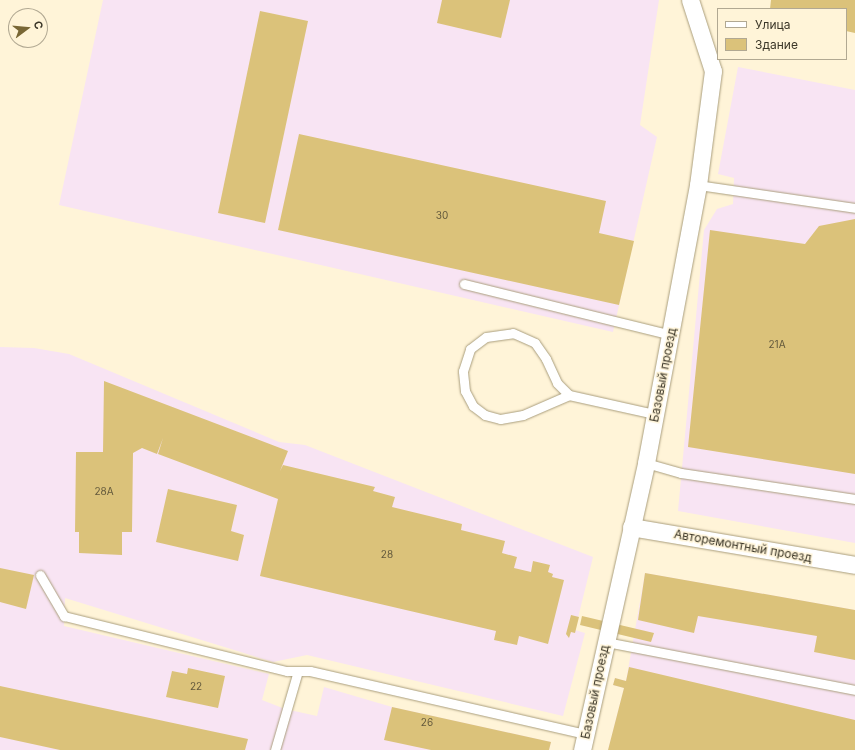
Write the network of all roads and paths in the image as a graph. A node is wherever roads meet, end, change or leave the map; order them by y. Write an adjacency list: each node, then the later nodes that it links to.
1 (690, 0): 2 (street, Базовый проезд)
2 (698, 185): 3 (lane); 5 (street, Базовый проезд)
3 (855, 208)
4 (464, 284): 5 (lane)
5 (671, 335): 7 (street, Базовый проезд)
6 (569, 395): 6 (lane); 7 (lane)
7 (655, 414): 8 (street, Базовый проезд)
8 (646, 463): 9 (lane); 10 (street, Базовый проезд)
9 (855, 499)
10 (632, 527): 11 (street, Авторемонтный проезд); 13 (street, Базовый проезд)
11 (855, 565)
12 (40, 575): 14 (lane)
13 (606, 642): 15 (lane); 16 (street, Базовый проезд)
14 (298, 672): 16 (lane); 17 (lane)
15 (855, 690)
16 (584, 742)
17 (275, 750)

